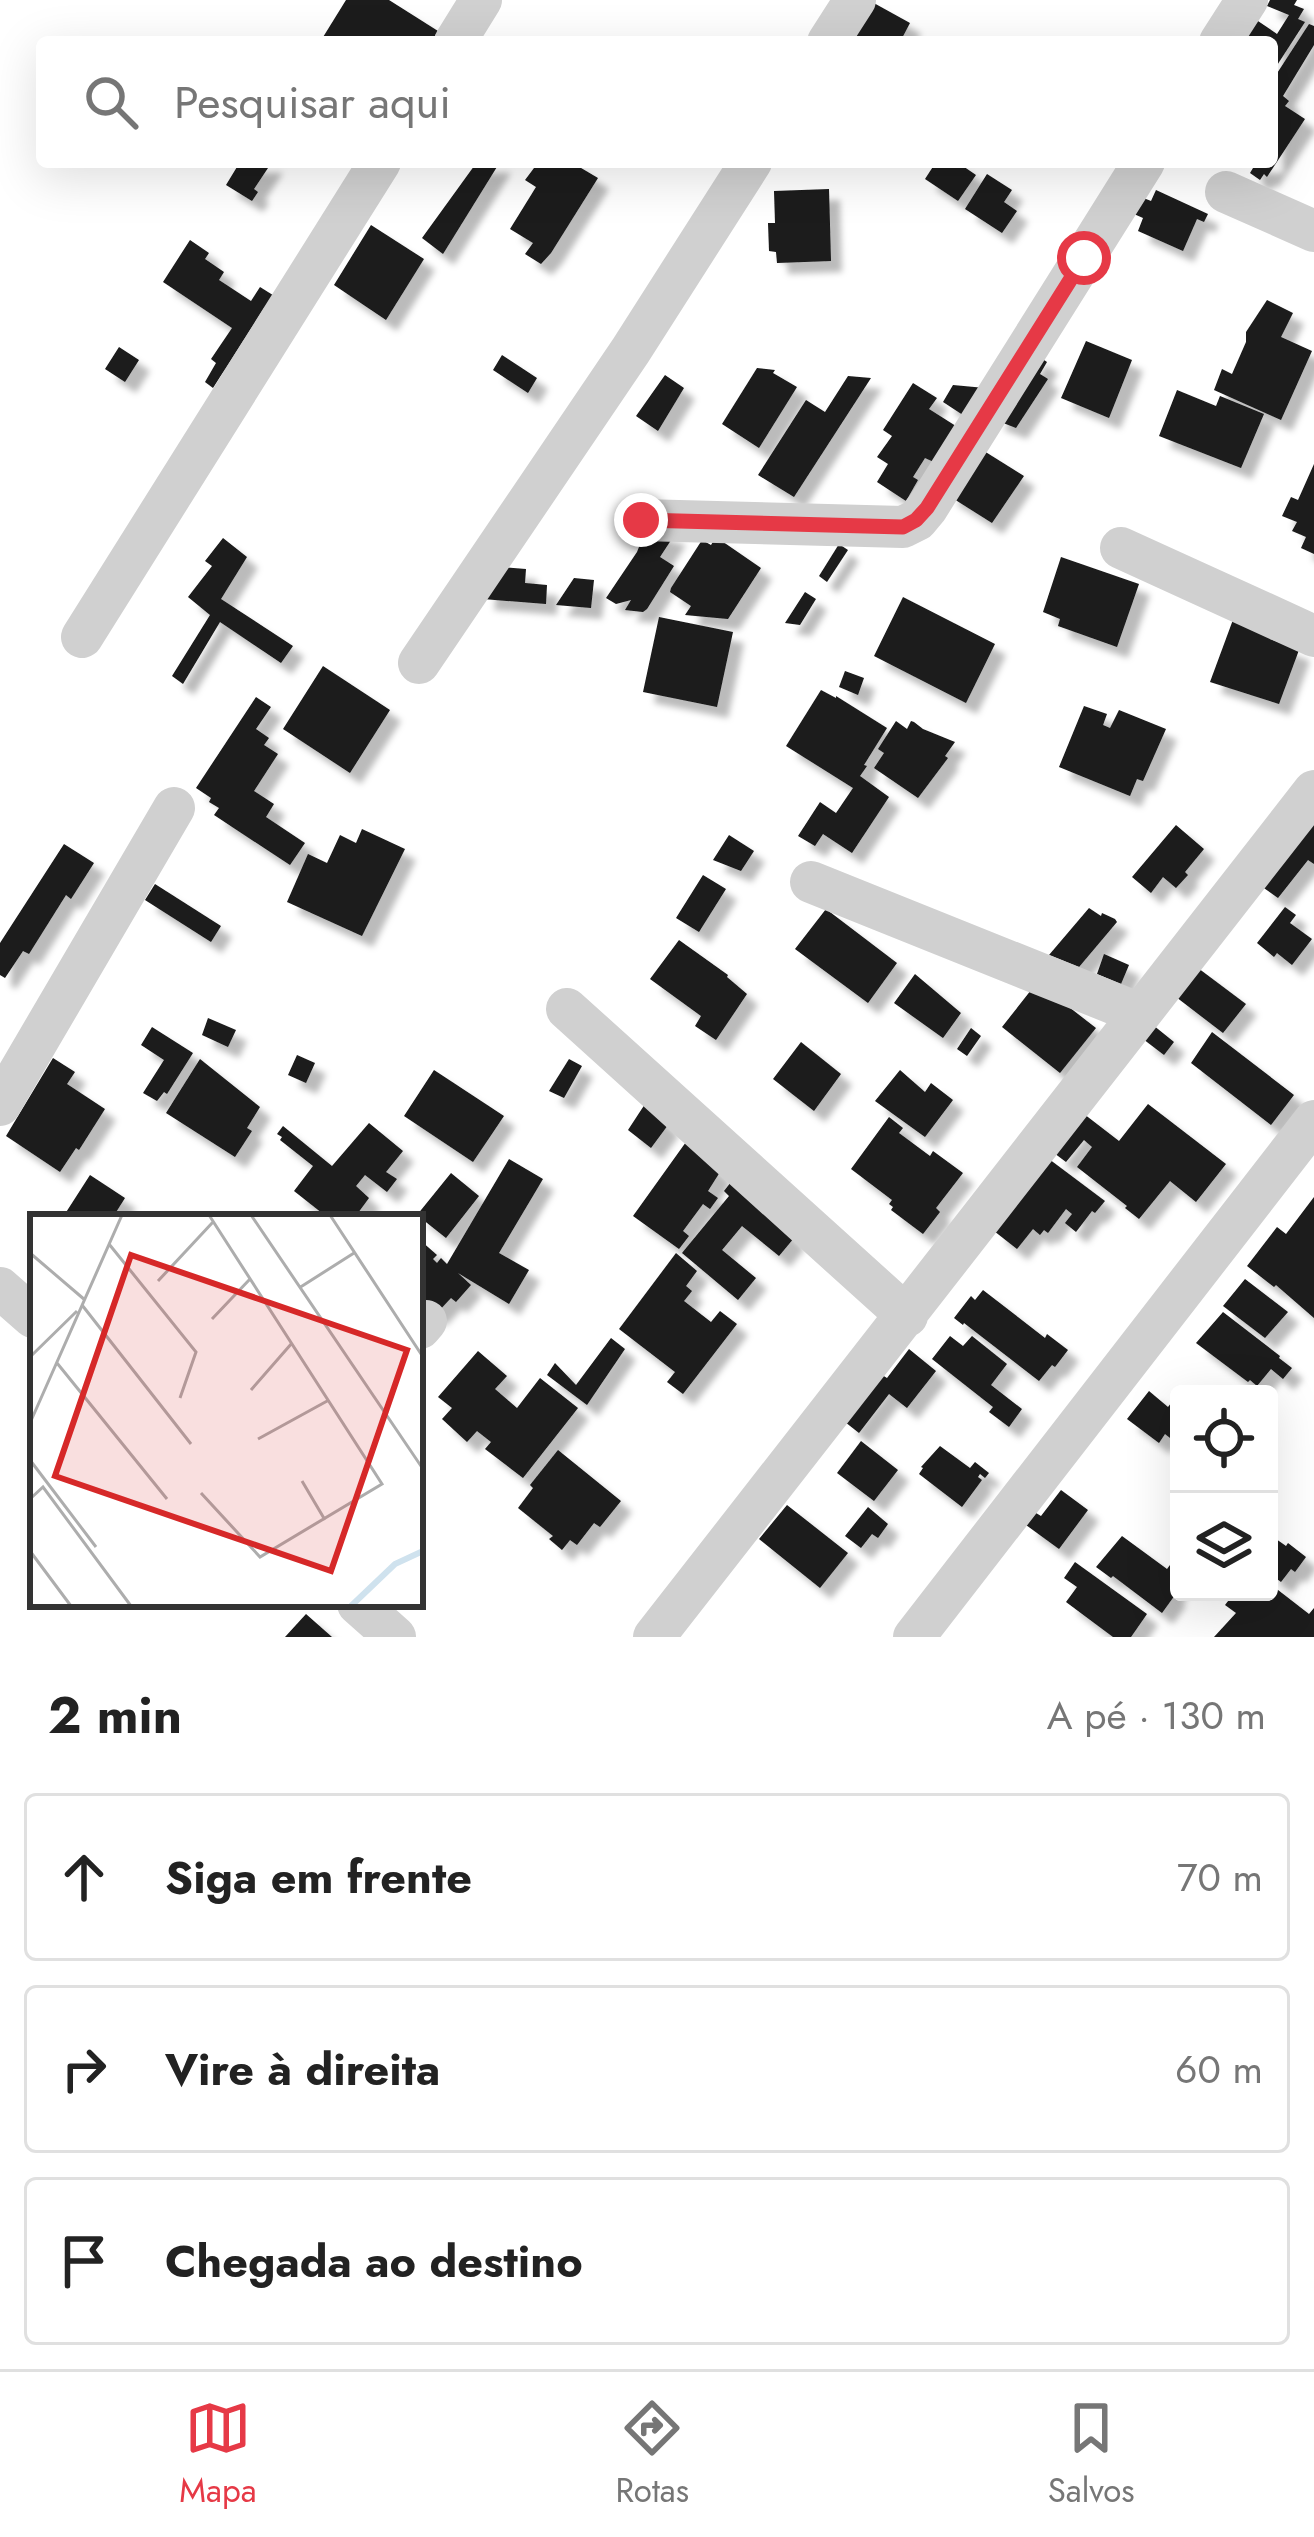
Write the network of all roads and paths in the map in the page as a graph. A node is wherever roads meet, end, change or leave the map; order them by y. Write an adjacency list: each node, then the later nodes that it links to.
1 (481, 0): 4 (street)
2 (855, 0): 5 (street)
3 (1247, 0): 6 (street)
4 (459, 36)
5 (832, 36)
6 (1224, 36)
7 (376, 168): 15 (street)
8 (747, 168): 16 (street)
9 (1140, 168): 12 (street)
10 (1226, 192): 11 (street)
11 (1314, 231)
12 (641, 520)
13 (1121, 548): 14 (street)
14 (1314, 636)
15 (82, 637)
16 (419, 663)
17 (1314, 791): 21 (street)
18 (174, 808): 22 (street)
19 (812, 882): 21 (street)
20 (567, 1009): 26 (street)
21 (1140, 1014): 26 (street)
22 (0, 1105)
23 (1314, 1121): 30 (street)
24 (0, 1288): 25 (street)
25 (30, 1314)
26 (907, 1316): 29 (street)
27 (361, 1607): 28 (street)
28 (395, 1637)
29 (654, 1637)
30 (914, 1637)

